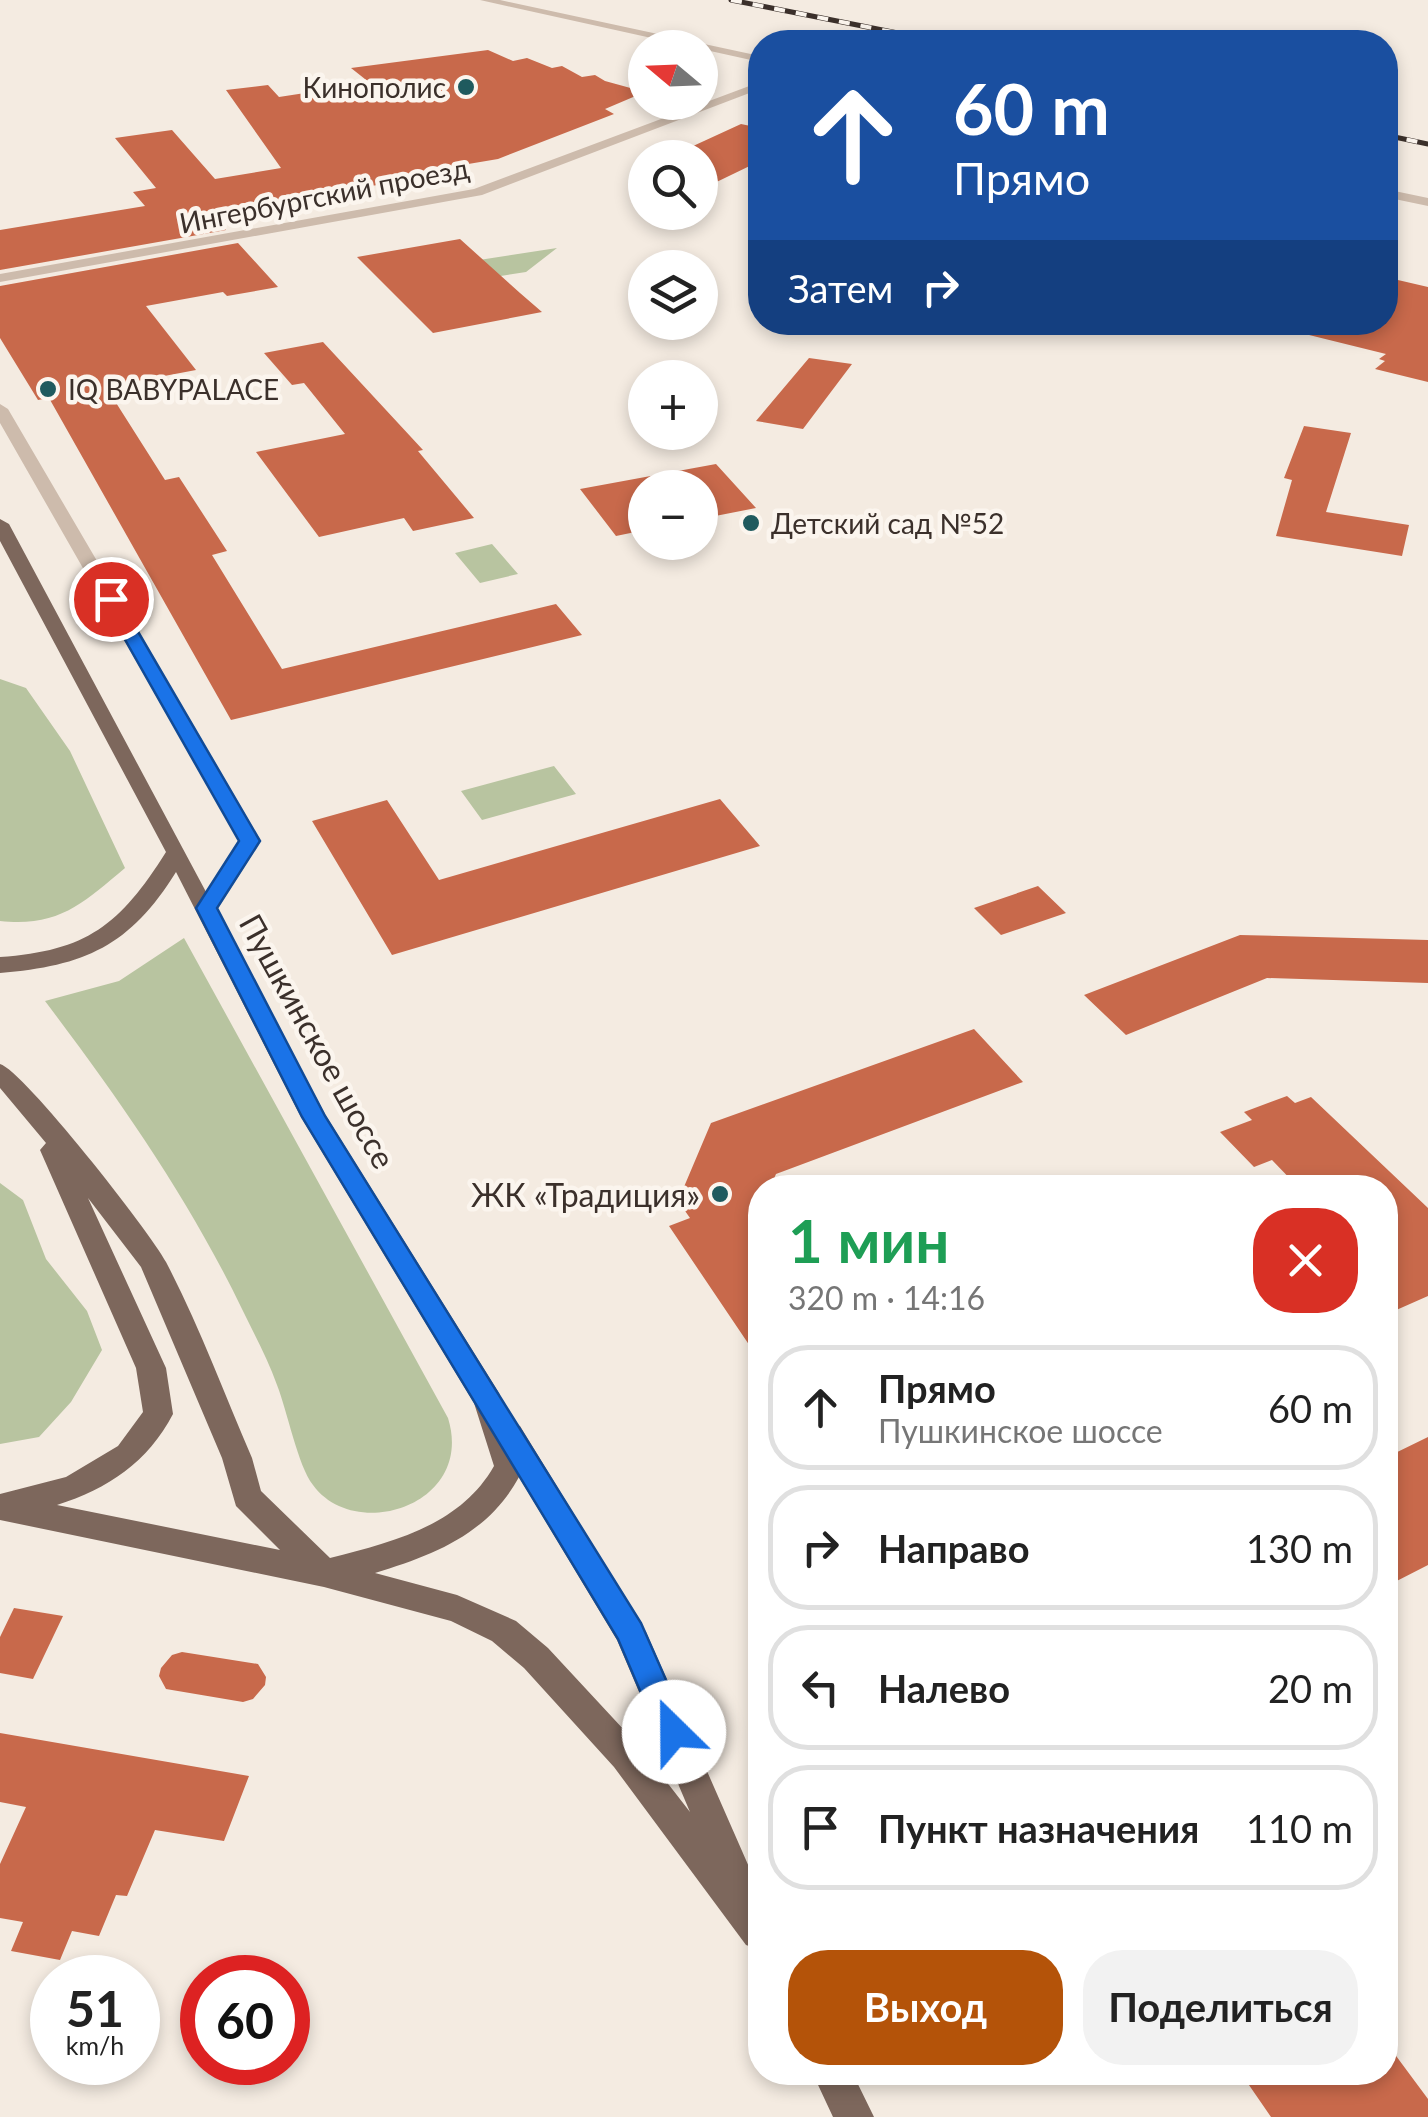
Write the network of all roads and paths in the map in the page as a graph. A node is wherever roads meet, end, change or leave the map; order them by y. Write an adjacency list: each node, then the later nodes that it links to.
1 (485, 0): 2 (street)
2 (748, 56)
3 (748, 90): 6 (street, Ингербургский проезд)
4 (1398, 196): 5 (street)
5 (1428, 202)
6 (0, 278)
7 (0, 410): 10 (street)
8 (0, 524): 9 (main road, Пушкинское шоссе)
9 (177, 852): 10 (main road, Пушкинское шоссе); 11 (main road)
10 (206, 908): 14 (main road, Пушкинское шоссе)
11 (0, 965)
12 (0, 1072): 13 (main road)
13 (34, 1109): 15 (main road); 16 (main road)
14 (480, 1387): 16 (main road); 17 (main road)
15 (3, 1507): 16 (main road)
16 (324, 1573): 18 (main road)
17 (748, 1904)
18 (748, 1916)
19 (838, 2085): 20 (main road)
20 (854, 2117)

